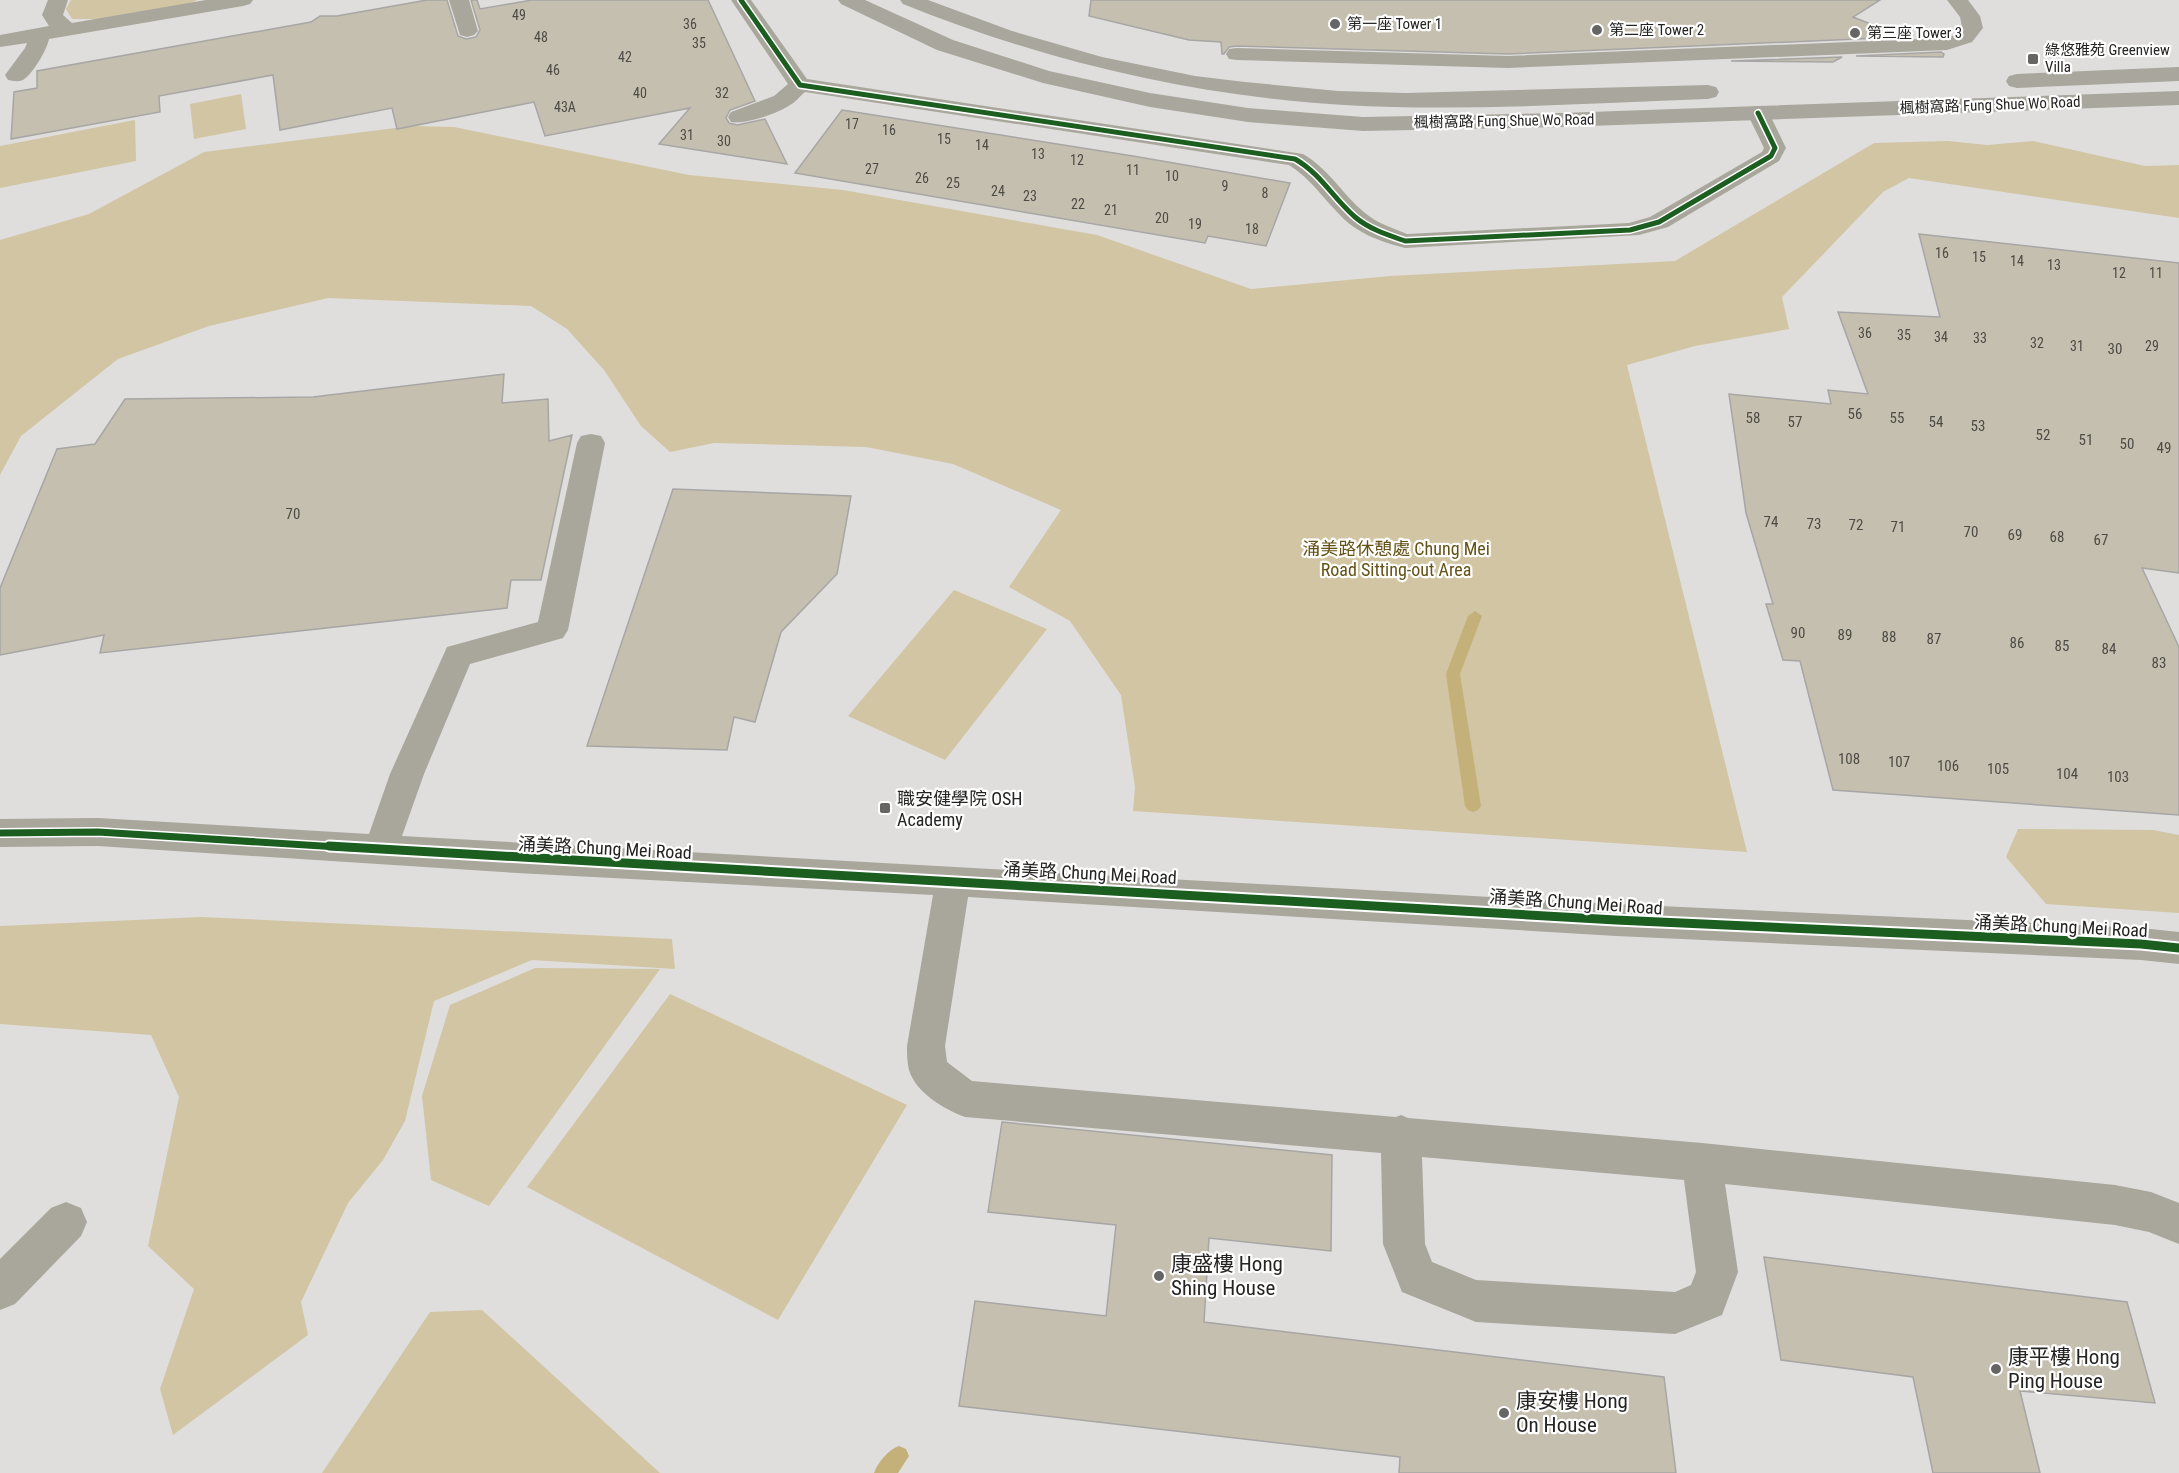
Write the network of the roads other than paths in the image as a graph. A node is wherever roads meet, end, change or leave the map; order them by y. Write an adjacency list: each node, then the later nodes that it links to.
1 (58, 0): 8 (street)
2 (243, 0): 8 (street)
3 (459, 0): 9 (street)
4 (741, 0): 16 (street)
5 (848, 0): 19 (main road, 楓樹窩路 Fung Shue Wo Road)
6 (910, 0): 17 (main road, 楓樹窩路 Fung Shue Wo Road)
7 (1957, 0): 12 (street)
8 (71, 29): 10 (street)
9 (467, 31)
10 (39, 34): 11 (street); 14 (street)
11 (0, 41)
12 (1237, 54)
13 (2179, 74): 15 (main road, 楓樹窩路 Fung Shue Wo Road)
14 (16, 75)
15 (1998, 82)
16 (800, 85): 19 (street); 20 (street)
17 (1725, 91)
18 (2179, 98): 19 (main road, 楓樹窩路 Fung Shue Wo Road)
19 (1758, 113)
20 (740, 117)
21 (591, 443): 23 (street)
22 (0, 833): 23 (street, 涌美路 Chung Mei Road)
23 (381, 848): 24 (street, 涌美路 Chung Mei Road)
24 (953, 882): 25 (street, 涌美路 Chung Mei Road); 26 (street)
25 (2179, 948)
26 (1401, 1134): 27 (street); 27 (street)
27 (1702, 1162): 29 (street)
28 (66, 1222): 30 (street)
29 (2179, 1224)
30 (0, 1289)

